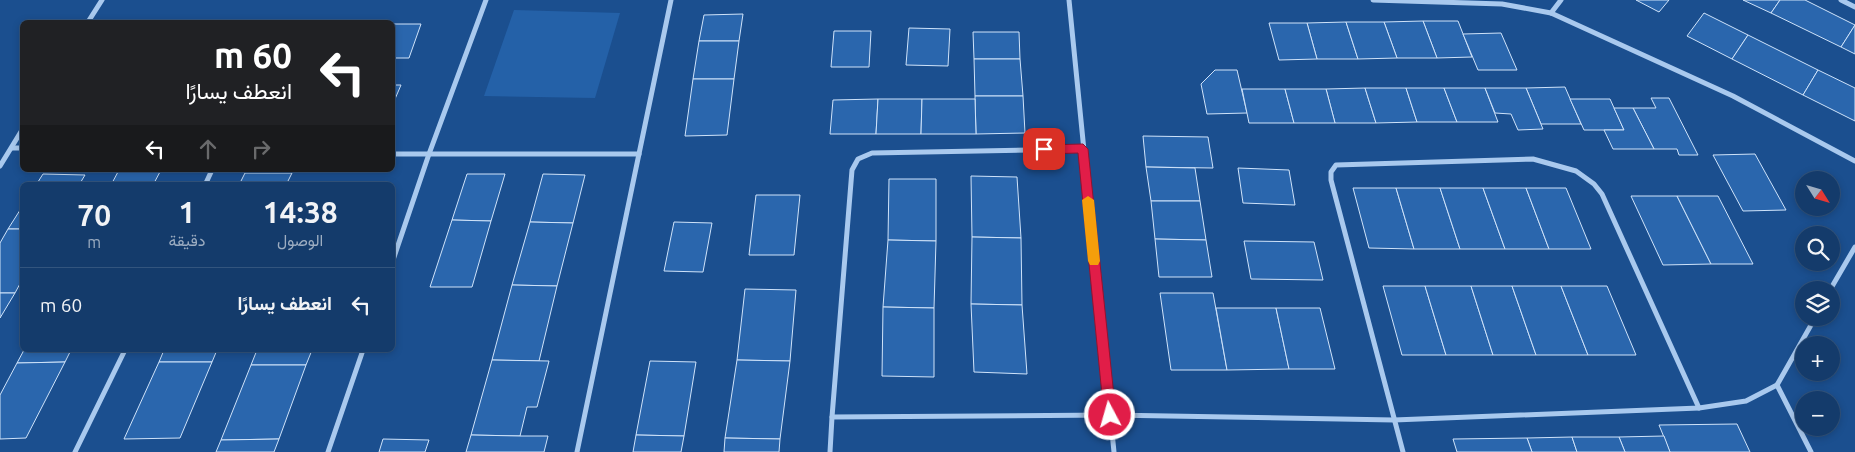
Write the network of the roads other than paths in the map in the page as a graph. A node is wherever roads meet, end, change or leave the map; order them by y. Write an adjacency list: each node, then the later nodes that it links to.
1 (102, 0): 10 (street)
2 (486, 0): 16 (street)
3 (671, 0): 17 (street)
4 (1069, 0): 14 (street)
5 (1373, 0): 9 (street)
6 (1562, 0): 9 (street)
7 (1841, 0): 8 (street)
8 (1855, 7)
9 (1551, 13): 18 (street)
10 (89, 20)
11 (20, 134): 12 (street)
12 (12, 148): 13 (street); 19 (street)
13 (20, 148)
14 (1083, 149): 28 (street); 29 (street)
15 (395, 154): 16 (street)
16 (429, 154): 17 (street); 21 (street)
17 (639, 154): 33 (street)
18 (1855, 161)
19 (0, 166)
20 (1855, 247): 22 (street)
21 (395, 253)
22 (1835, 281)
23 (1810, 326): 26 (street)
24 (124, 352): 31 (street)
25 (362, 352): 32 (street)
26 (1776, 384): 27 (street); 37 (street)
27 (1699, 408): 30 (street); 30 (street)
28 (1110, 415): 29 (street); 30 (street); 35 (street)
29 (832, 417): 34 (street)
30 (1394, 420): 36 (street)
31 (75, 452)
32 (328, 452)
33 (578, 452)
34 (830, 452)
35 (1114, 452)
36 (1403, 452)
37 (1811, 452)

